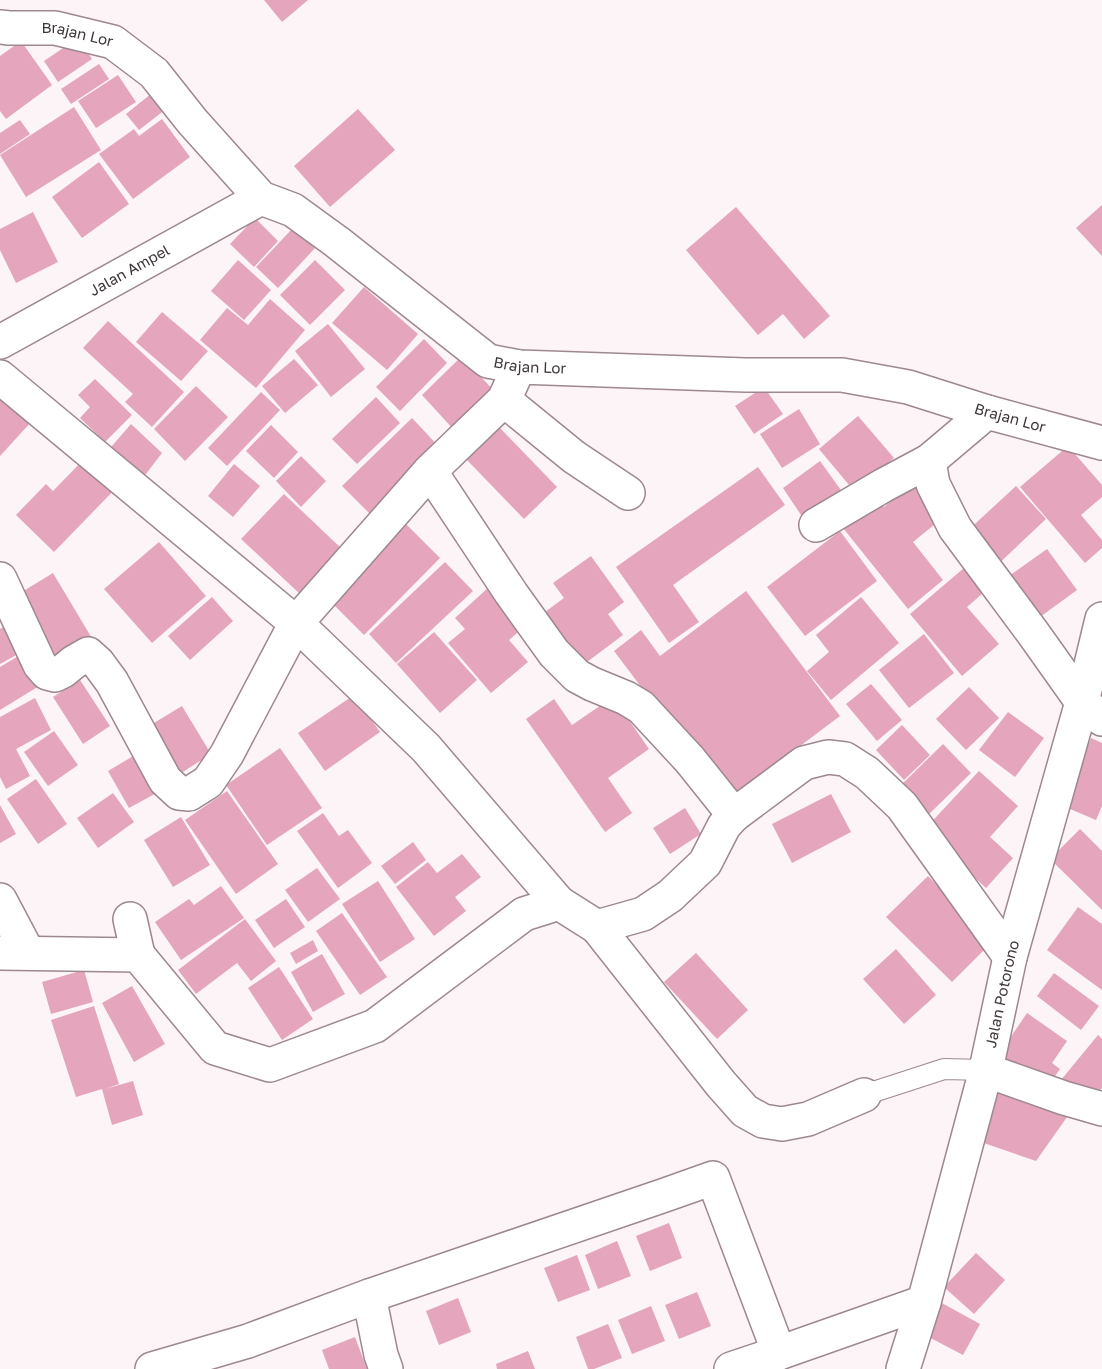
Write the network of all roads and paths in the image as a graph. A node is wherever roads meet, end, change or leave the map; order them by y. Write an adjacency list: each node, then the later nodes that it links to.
1 (0, 27): 2 (street, Brajan Lor)
2 (261, 198): 3 (street, Jalan Ampel); 4 (street, Brajan Lor)
3 (0, 342)
4 (519, 367): 6 (street); 7 (street, Brajan Lor)
5 (0, 377): 15 (street)
6 (504, 400): 10 (street); 11 (street)
7 (987, 412): 8 (street, Brajan Lor); 9 (street)
8 (1102, 443)
9 (929, 461): 12 (street); 16 (street)
10 (430, 471): 15 (street); 17 (street)
11 (628, 493)
12 (816, 525)
13 (0, 579): 15 (street)
14 (1102, 619): 16 (street, Jalan Potorono)
15 (296, 623): 19 (street)
16 (1092, 711): 24 (street, Jalan Potorono)
17 (734, 815): 21 (street); 24 (street)
18 (0, 900): 22 (street)
19 (559, 903): 21 (street); 23 (street)
20 (130, 919): 23 (street)
21 (597, 927): 26 (street)
22 (14, 953): 23 (street)
23 (138, 955)
24 (1010, 957): 25 (street, Jalan Potorono)
25 (985, 1070): 26 (lane); 27 (street); 29 (street, Jalan Potorono)
26 (864, 1095)
27 (1102, 1109)
28 (369, 1296): 30 (street); 31 (street); 32 (street)
29 (924, 1302): 30 (street); 34 (street, Jalan Potorono)
30 (779, 1353): 33 (street)
31 (152, 1369)
32 (386, 1369)
33 (731, 1369)
34 (903, 1369)

